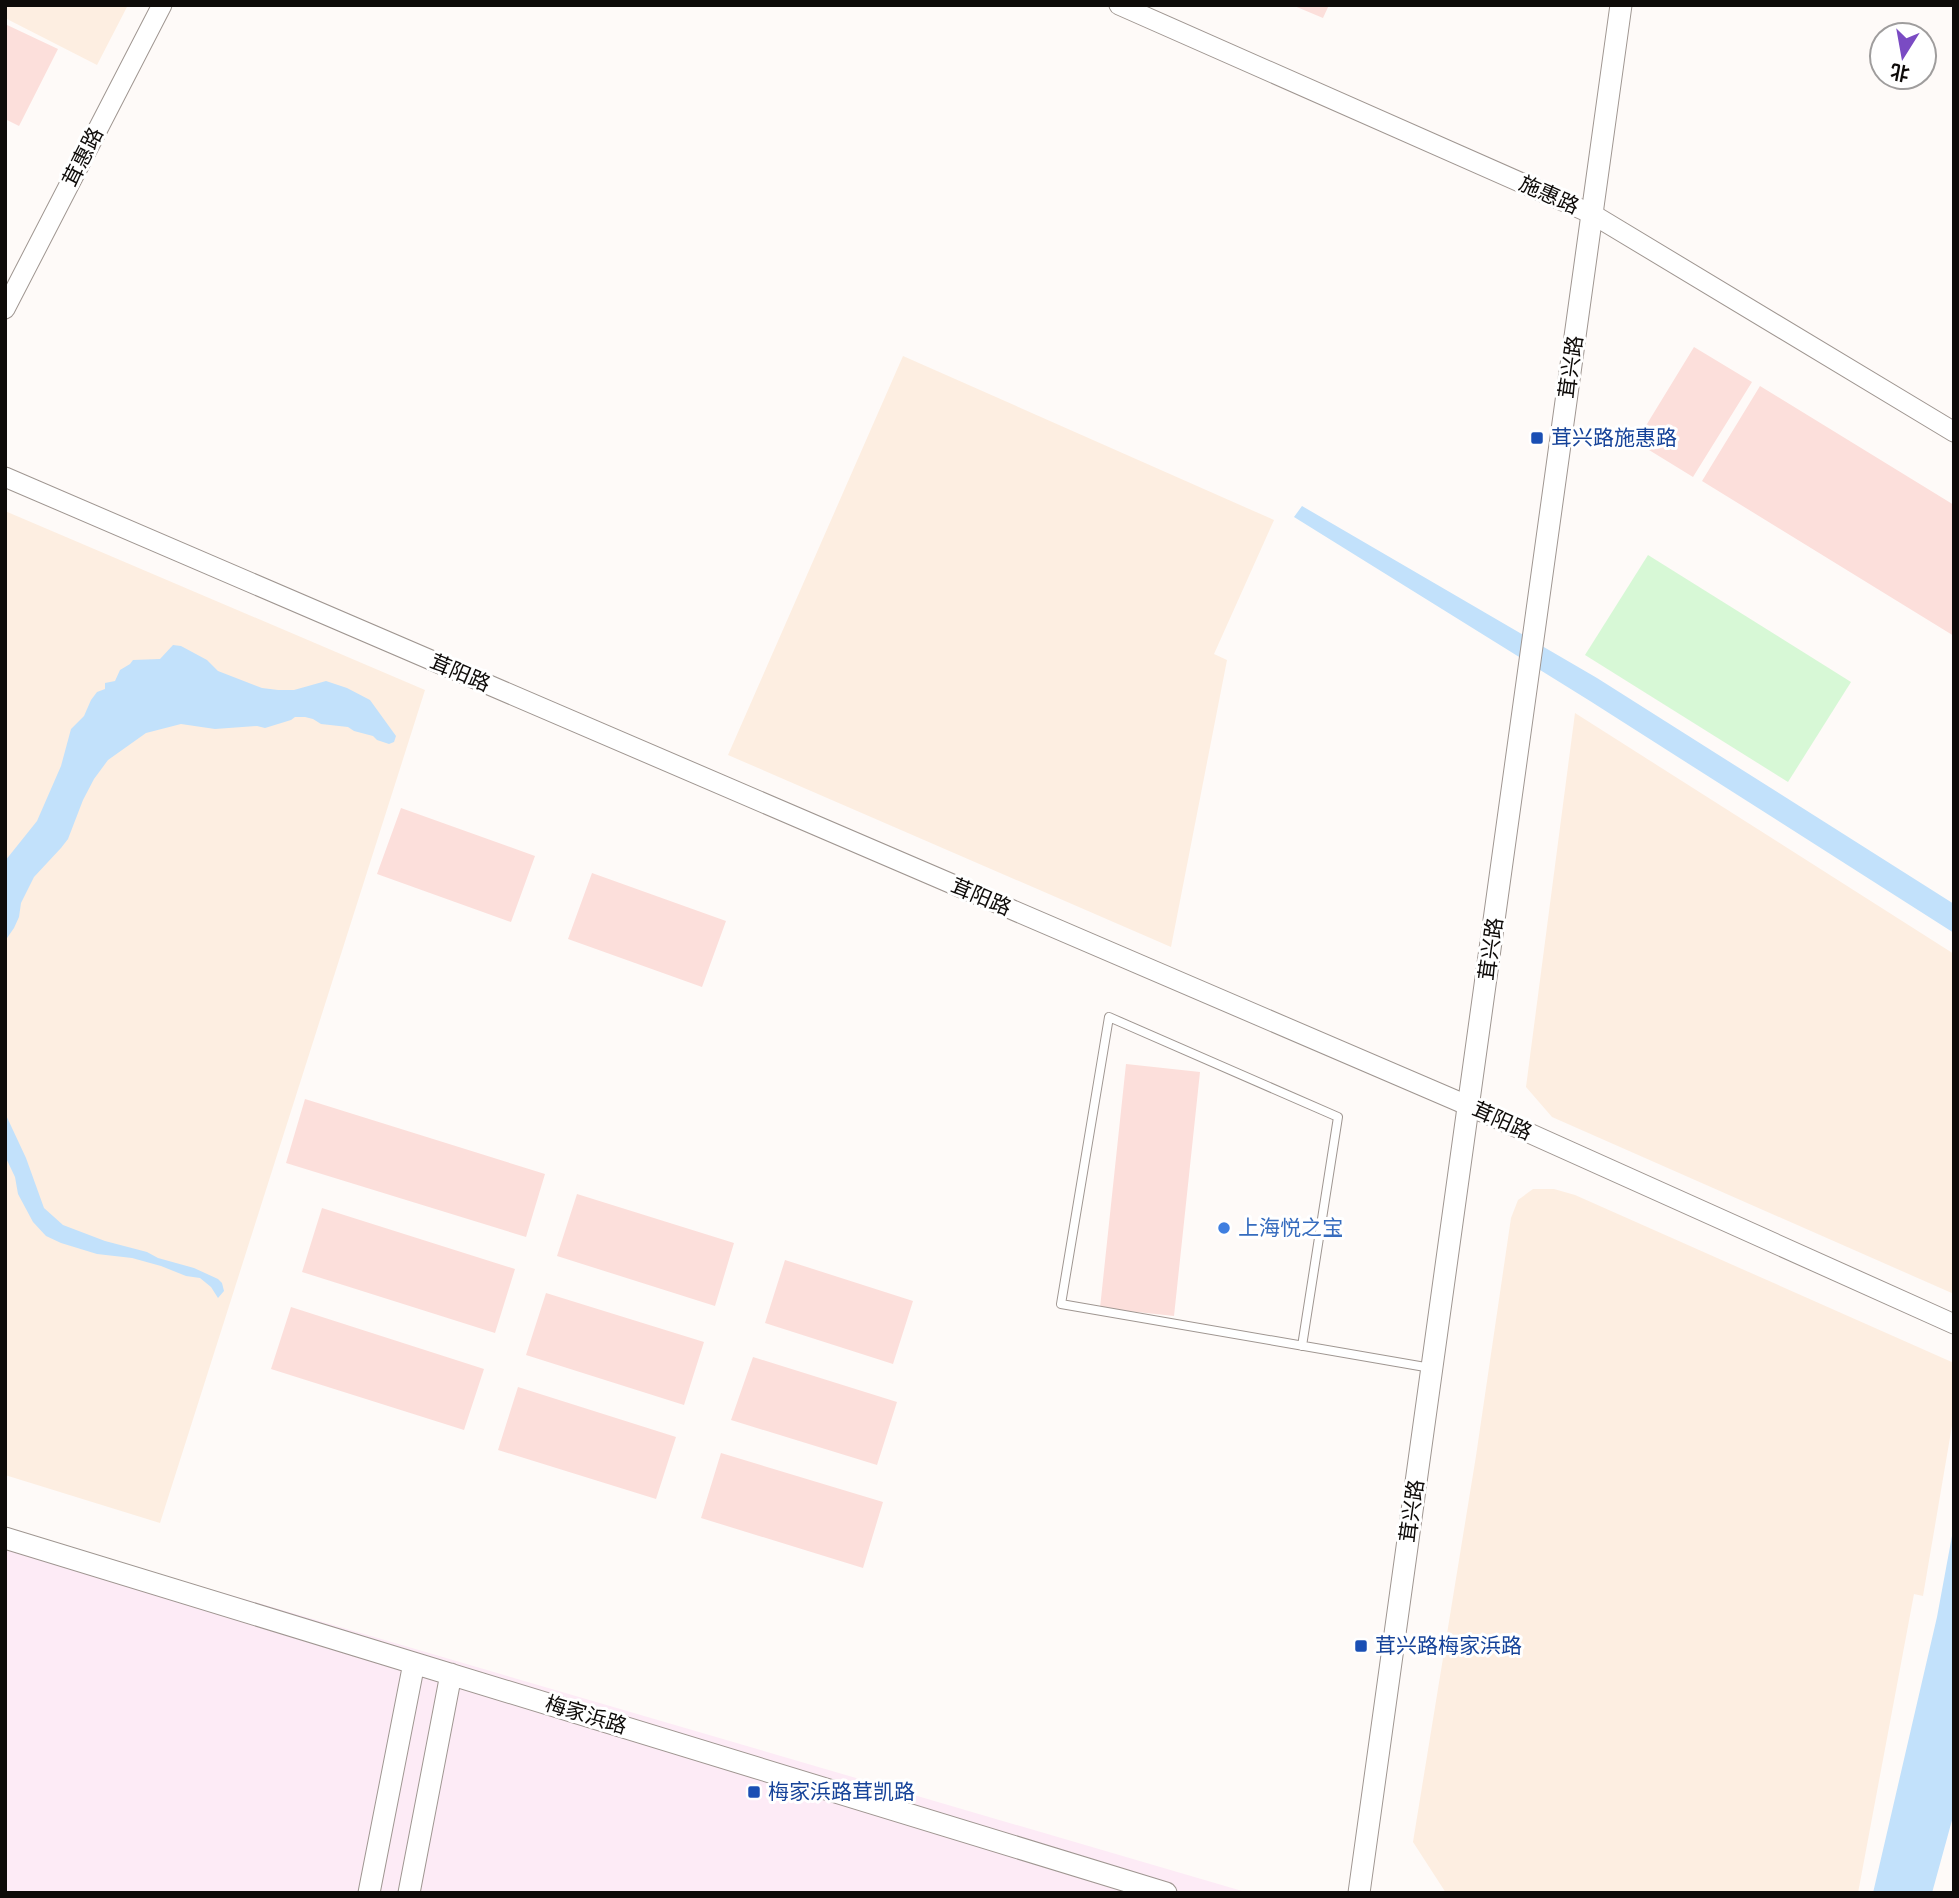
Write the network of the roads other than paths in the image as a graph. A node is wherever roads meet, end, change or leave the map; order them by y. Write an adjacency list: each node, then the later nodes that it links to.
1 (162, 5): 5 (street, 茸惠路)
2 (1119, 5): 4 (street, 施惠路)
3 (1622, 5): 4 (main road, 茸兴路)
4 (1592, 214): 6 (street, 施惠路); 8 (main road, 茸兴路)
5 (5, 309)
6 (1954, 432)
7 (5, 477): 8 (street, 茸阳路)
8 (1469, 1106): 9 (street, 茸阳路); 11 (main road, 茸兴路)
9 (1954, 1324)
10 (1302, 1346): 10 (lane); 11 (lane)
11 (1432, 1368): 18 (main road, 茸兴路)
12 (5, 1538): 13 (main road, 梅家浜路)
13 (414, 1663): 14 (main road, 梅家浜路); 15 (main road)
14 (451, 1674): 16 (main road); 17 (main road, 梅家浜路)
15 (369, 1893)
16 (409, 1893)
17 (1166, 1893)
18 (1359, 1893)

